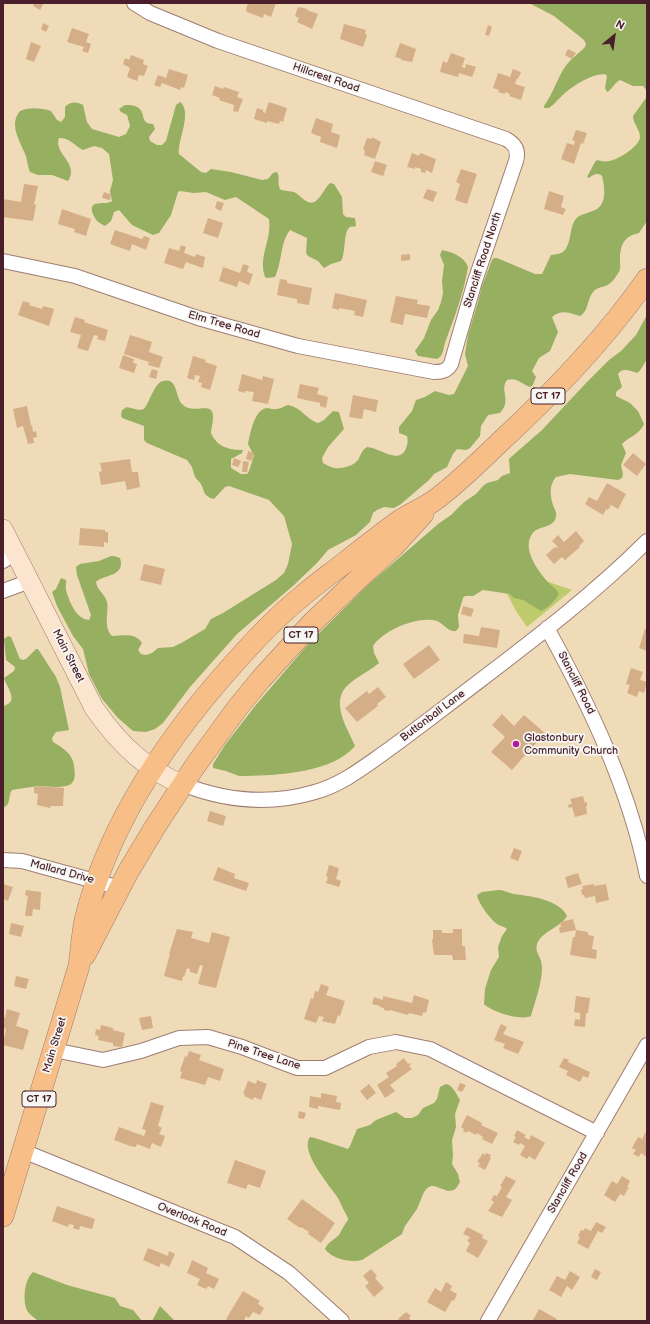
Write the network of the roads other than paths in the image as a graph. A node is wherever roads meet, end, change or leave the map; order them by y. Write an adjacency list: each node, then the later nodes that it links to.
1 (134, 3): 2 (street, Hillcrest Road)
2 (517, 150): 5 (street, Stancliff Road North)
3 (3, 261): 5 (street, Elm Tree Road)
4 (647, 278): 6 (main road, CT 17)
5 (448, 370)
6 (434, 500): 13 (main road, CT 17); 14 (main road, CT 17)
7 (3, 529): 9 (main road, Main Street)
8 (647, 541): 12 (street, Buttonball Lane)
9 (9, 557): 10 (main road, Main Street)
10 (30, 581): 11 (street); 13 (main road, Main Street)
11 (3, 591)
12 (547, 628): 14 (street, Buttonball Lane); 16 (street, Stancliff Road)
13 (154, 768): 14 (main road, Main Street); 17 (main road, Main Street / CT 17)
14 (182, 784): 18 (main road, Main Street / CT 17)
15 (3, 860): 17 (street, Mallard Drive)
16 (647, 876)
17 (98, 881): 18 (street, Mallard Drive); 19 (main road, Main Street / CT 17)
18 (120, 888): 19 (main road, Main Street / CT 17)
19 (79, 966): 21 (main road, Main Street / CT 17)
20 (647, 1045): 22 (street, Stancliff Road)
21 (54, 1050): 22 (street, Pine Tree Lane); 23 (main road, Main Street / CT 17)
22 (597, 1133): 26 (street, Stancliff Road)
23 (23, 1151): 24 (main road, Main Street / CT 17); 25 (street, Overlook Road)
24 (3, 1216)
25 (342, 1321)
26 (488, 1321)

